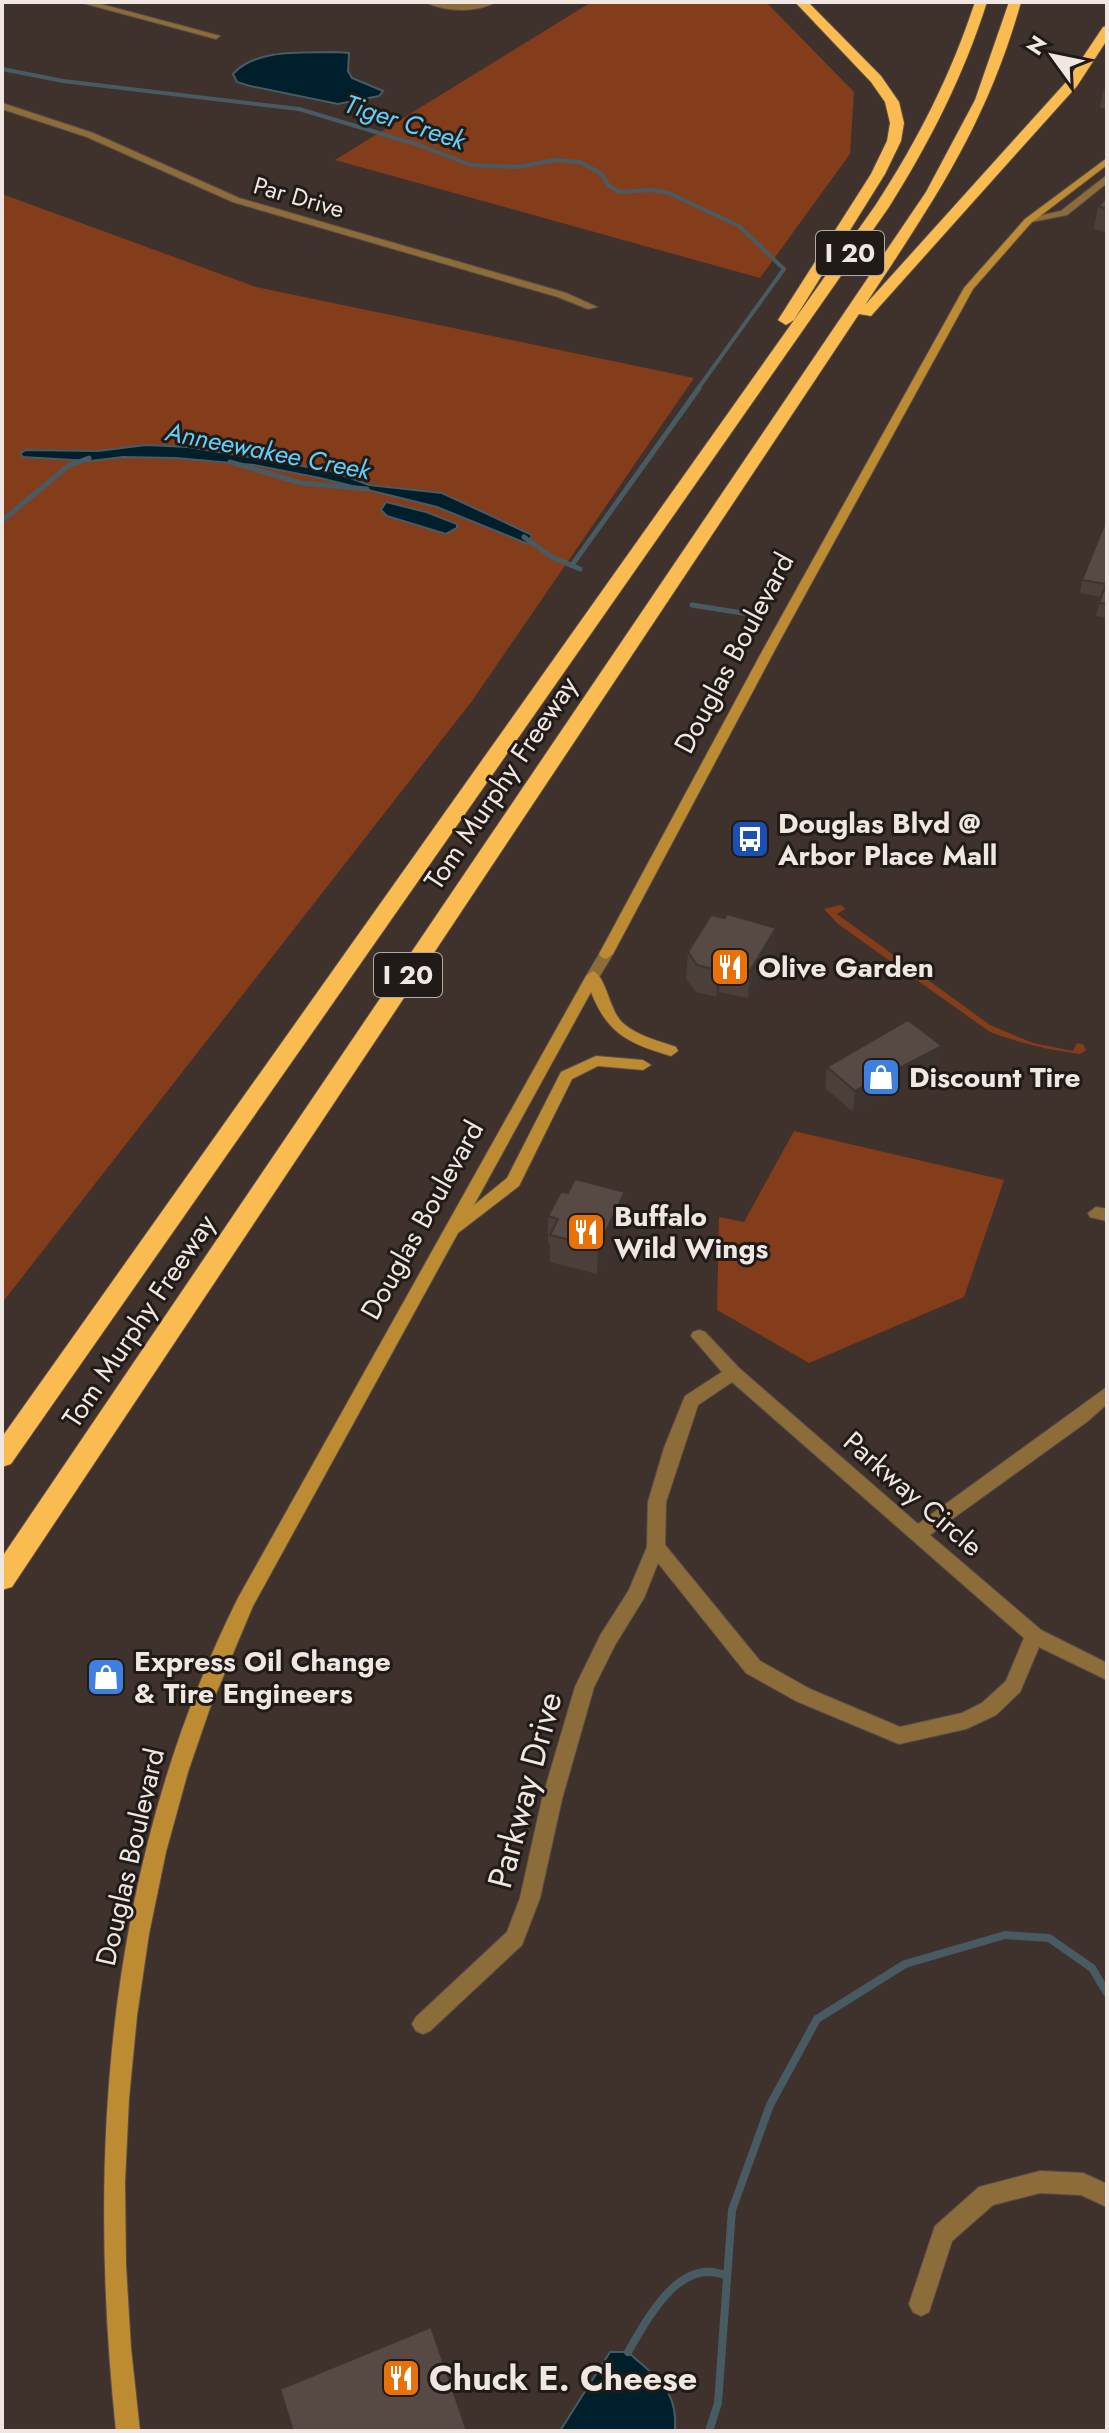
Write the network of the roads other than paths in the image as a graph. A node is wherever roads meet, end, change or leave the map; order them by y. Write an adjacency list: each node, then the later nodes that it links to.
1 (83, 2): 8 (street)
2 (429, 2): 3 (street)
3 (492, 2)
4 (801, 2): 15 (highway)
5 (981, 2): 15 (highway, Tom Murphy Freeway / I 20)
6 (1015, 2): 14 (highway, Tom Murphy Freeway / I 20)
7 (1107, 30): 14 (highway)
8 (216, 36)
9 (2, 106): 13 (street, Par Drive)
10 (1107, 160): 12 (main road, Douglas Boulevard)
11 (1107, 178): 12 (street)
12 (1031, 219): 16 (main road, Douglas Boulevard)
13 (592, 307)
14 (813, 371): 27 (highway, Tom Murphy Freeway / I 20)
15 (687, 488): 24 (highway, Tom Murphy Freeway / I 20)
16 (606, 954): 17 (street, Douglas Boulevard)
17 (593, 976): 18 (main road); 20 (main road, Douglas Boulevard)
18 (671, 1051)
19 (643, 1065): 20 (main road)
20 (449, 1234): 33 (main road, Douglas Boulevard)
21 (699, 1336): 22 (street, Parkway Circle)
22 (733, 1373): 25 (street, Parkway Circle); 26 (street, Parkway Drive)
23 (1107, 1394): 25 (street)
24 (2, 1457)
25 (917, 1534): 28 (street, Parkway Circle)
26 (656, 1547): 28 (street); 30 (street, Parkway Drive)
27 (2, 1579)
28 (1034, 1636): 29 (street, Parkway Circle)
29 (1107, 1672)
30 (423, 2024)
31 (1107, 2196): 32 (street)
32 (921, 2304)
33 (128, 2431)

